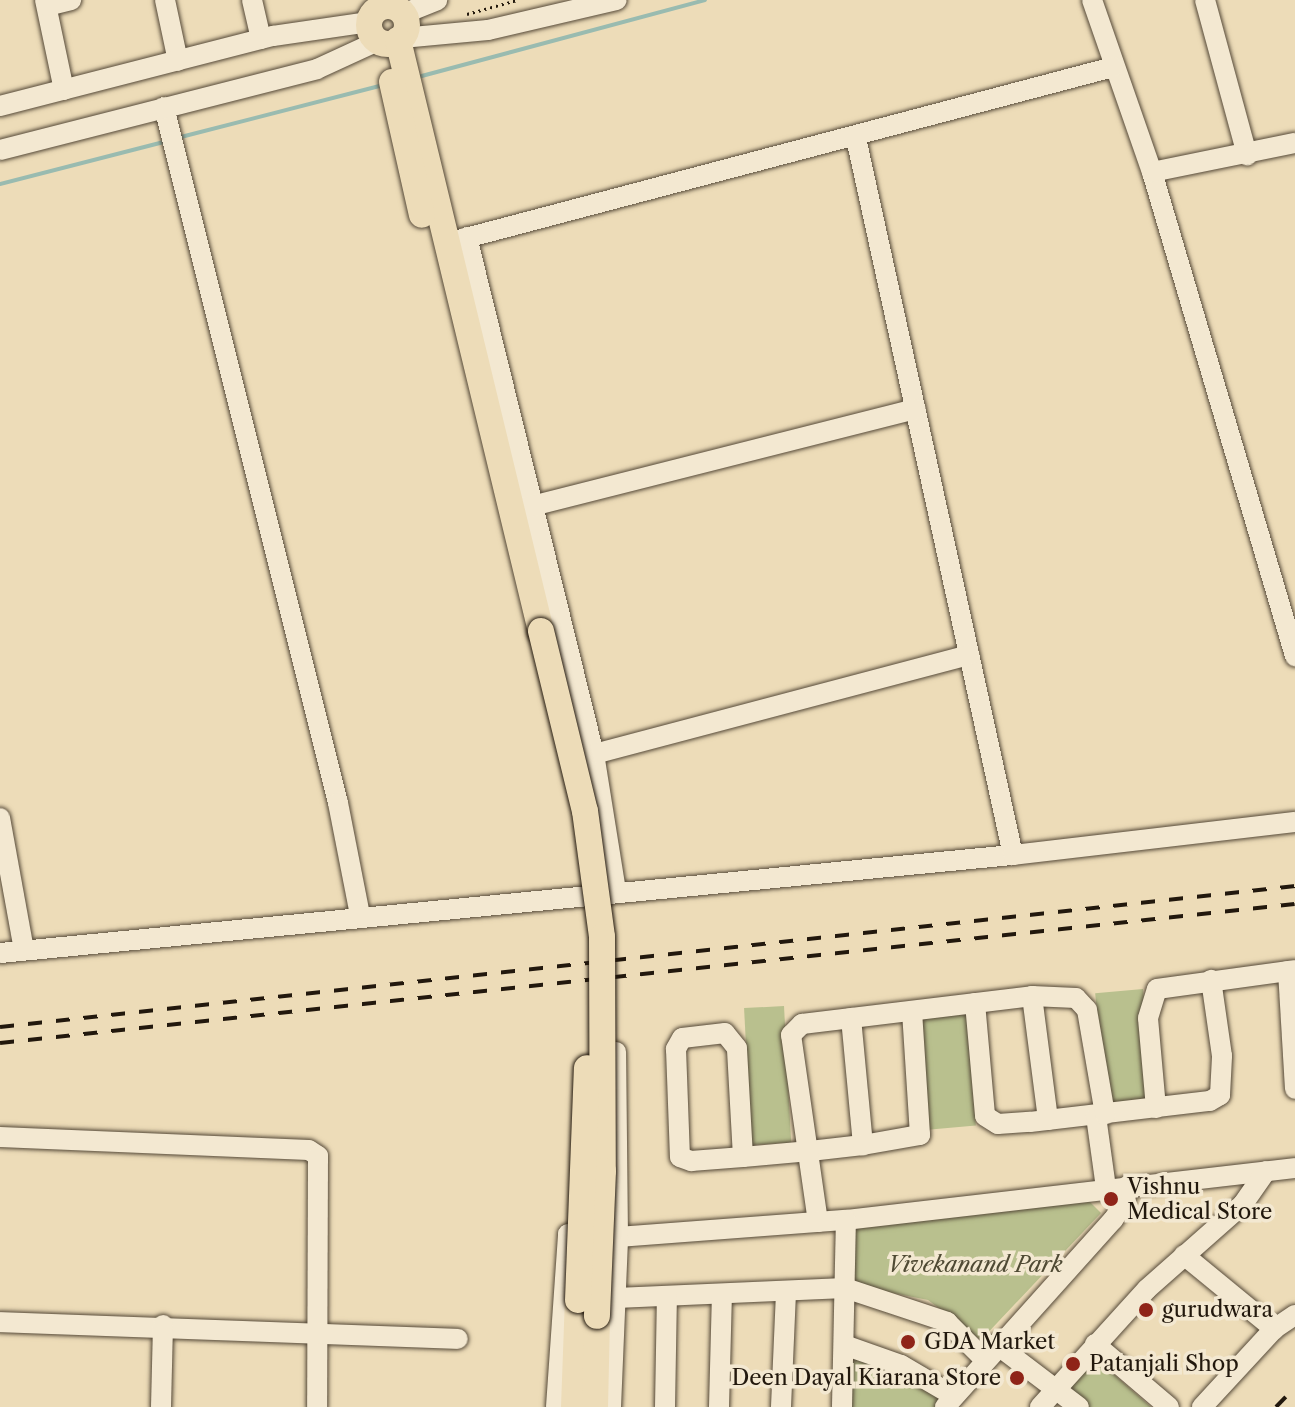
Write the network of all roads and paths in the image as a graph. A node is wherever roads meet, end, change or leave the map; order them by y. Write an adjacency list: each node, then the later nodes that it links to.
1 (71, 0): 8 (street)
2 (165, 0): 11 (street)
3 (252, 0): 10 (street)
4 (437, 0): 9 (street)
5 (617, 0): 9 (street)
6 (1092, 0): 12 (street)
7 (1205, 0): 19 (street)
8 (46, 3): 13 (street)
9 (387, 22): 10 (street); 15 (street); 21 (main road); 25 (main road)
10 (261, 39): 11 (street)
11 (178, 61): 13 (street)
12 (1113, 67): 16 (street); 20 (street)
13 (64, 90): 14 (street)
14 (0, 106)
15 (164, 107): 18 (street); 33 (street)
16 (856, 138): 21 (street); 22 (street)
17 (1295, 143): 19 (street)
18 (0, 150)
19 (1247, 155): 20 (street)
20 (1152, 172): 24 (street)
21 (457, 240): 23 (main road)
22 (916, 409): 23 (street); 26 (street)
23 (522, 508): 25 (main road); 28 (street)
24 (1288, 599): 27 (street)
25 (533, 630): 63 (main road, bridge)
26 (969, 655): 28 (street); 31 (street)
27 (1295, 656)
28 (594, 754): 32 (street)
29 (0, 818): 34 (street)
30 (1295, 822): 31 (street)
31 (1013, 855): 32 (street)
32 (616, 891): 33 (street)
33 (360, 915): 34 (street)
34 (24, 950): 35 (street)
35 (0, 953)
36 (1292, 970): 37 (street); 43 (street)
37 (1211, 980): 44 (street); 44 (street)
38 (1032, 996): 39 (street); 45 (street); 46 (street)
39 (975, 1003): 40 (street); 46 (street)
40 (912, 1011): 41 (street); 48 (street)
41 (851, 1018): 48 (street); 49 (street)
42 (616, 1052): 56 (street)
43 (1295, 1089)
44 (1156, 1108): 45 (street)
45 (1100, 1115): 46 (street); 53 (street)
46 (1048, 1120)
47 (0, 1137): 68 (street)
48 (863, 1145): 49 (street)
49 (810, 1151): 50 (street); 55 (street)
50 (743, 1157): 50 (street)
51 (1295, 1168): 52 (street)
52 (1266, 1171): 53 (street); 57 (street)
53 (1117, 1187): 54 (street); 72 (street)
54 (846, 1220): 55 (street); 58 (street)
55 (818, 1222): 56 (street)
56 (618, 1237): 62 (street); 77 (street)
57 (1184, 1255): 67 (street); 70 (street)
58 (845, 1288): 59 (street); 71 (street); 72 (street)
59 (786, 1293): 60 (street); 83 (street)
60 (722, 1295): 61 (street); 82 (street)
61 (667, 1296): 62 (street); 81 (street)
62 (616, 1298): 80 (street)
63 (588, 1308): 78 (main road); 79 (main road)
64 (1295, 1315): 67 (street)
65 (0, 1322): 66 (street)
66 (163, 1325): 68 (street); 75 (street)
67 (1274, 1329): 88 (street)
68 (319, 1332): 69 (street); 76 (street)
69 (458, 1339)
70 (1095, 1344): 73 (street); 87 (street)
71 (847, 1346): 74 (street); 84 (street)
72 (990, 1352): 73 (street); 74 (street)
73 (1056, 1388): 85 (street); 86 (street)
74 (949, 1402)
75 (161, 1407)
76 (317, 1407)
77 (556, 1407)
78 (574, 1407)
79 (595, 1407)
80 (611, 1407)
81 (665, 1407)
82 (719, 1407)
83 (781, 1407)
84 (842, 1407)
85 (1040, 1407)
86 (1079, 1407)
87 (1169, 1407)
88 (1202, 1407)

